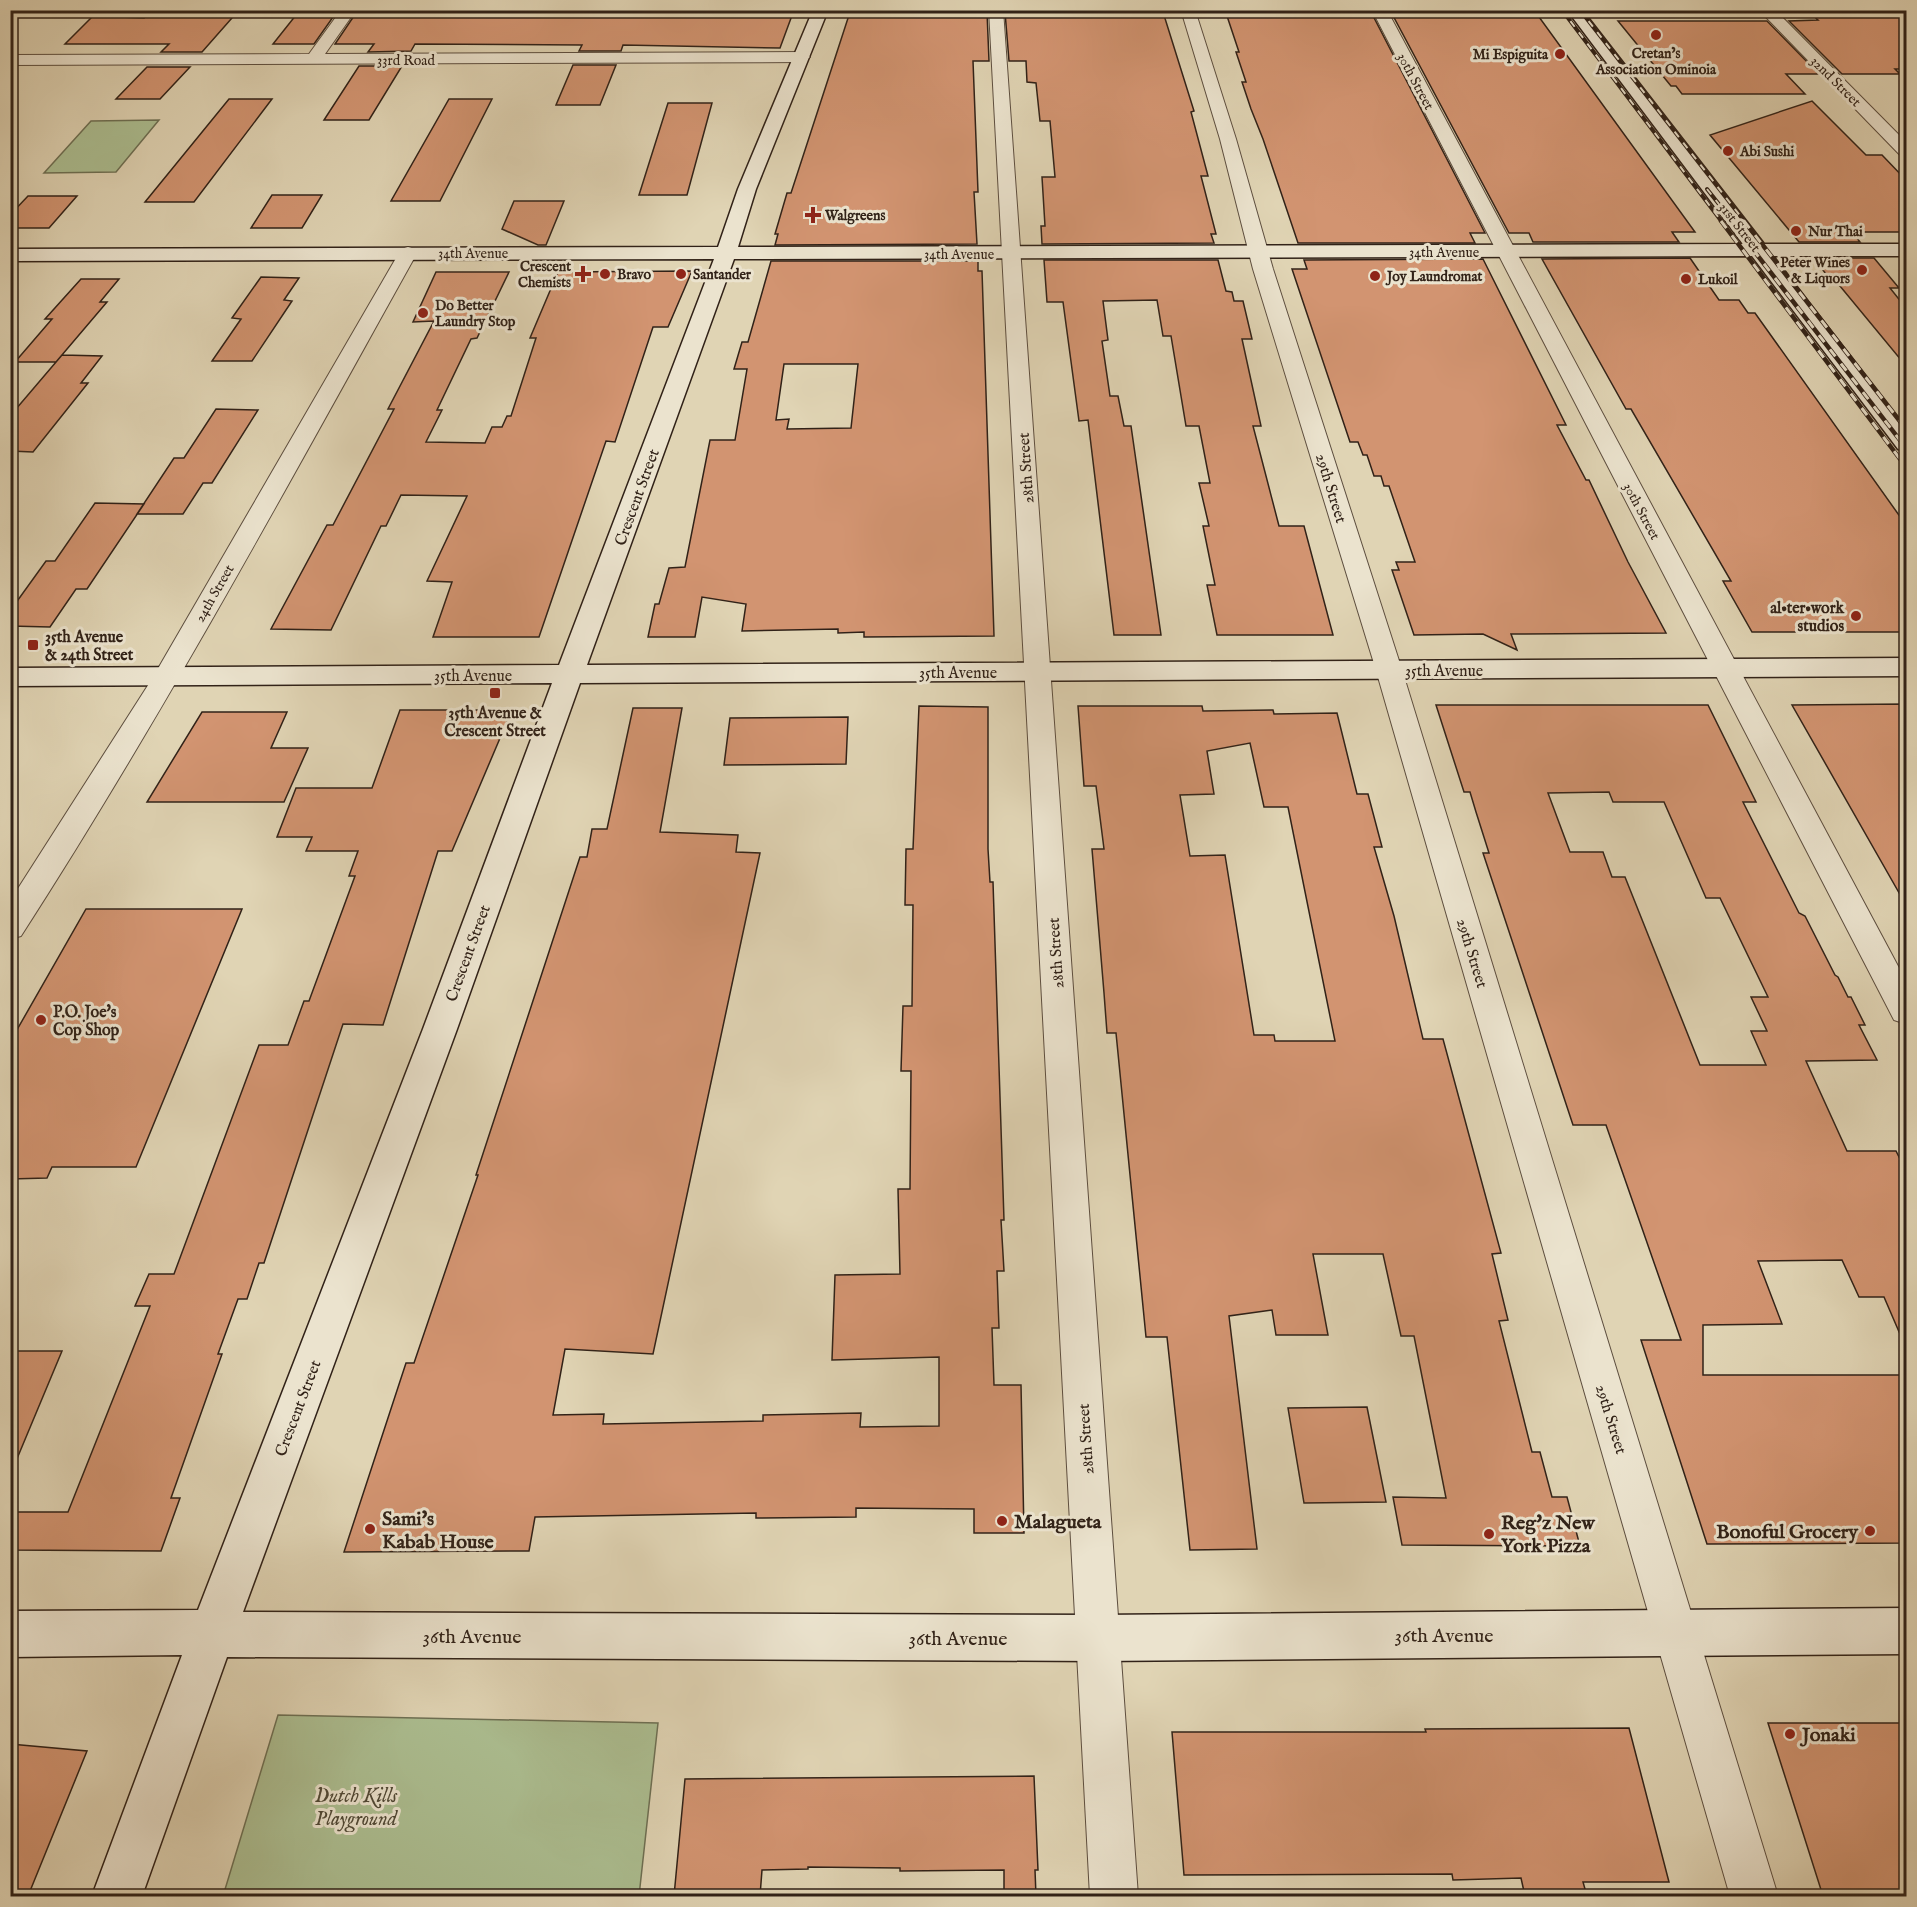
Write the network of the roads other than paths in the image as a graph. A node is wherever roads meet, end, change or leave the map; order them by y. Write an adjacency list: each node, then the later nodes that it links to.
1 (349, 10): 10 (street)
2 (821, 10): 8 (street, Crescent Street)
3 (996, 10): 18 (street, 28th Street)
4 (1188, 10): 13 (street, 29th Street)
5 (1378, 10): 15 (street, 30th Street)
6 (1574, 10): 14 (street, 31st Street)
7 (1766, 10): 11 (street, 32nd Street)
8 (802, 57): 10 (street, 33rd Road); 17 (street, Crescent Street)
9 (10, 60): 10 (street, 33rd Road)
10 (313, 60)
11 (1906, 151)
12 (1906, 250): 14 (street, 34th Avenue)
13 (1258, 251): 15 (street, 34th Avenue); 18 (street, 34th Avenue); 23 (street, 29th Street)
14 (1758, 251): 15 (street, 34th Avenue); 20 (street, 31st Street)
15 (1506, 252): 22 (street, 30th Street)
16 (408, 253): 17 (street, 34th Avenue); 19 (street, 34th Avenue); 26 (street, 24th Street)
17 (725, 254): 18 (street, 34th Avenue); 25 (street, Crescent Street)
18 (1011, 254): 24 (street, 28th Street)
19 (10, 255)
20 (1906, 444)
21 (1906, 667): 22 (street, 35th Avenue)
22 (1725, 668): 23 (street, 35th Avenue); 29 (street, 30th Street)
23 (1389, 670): 24 (street, 35th Avenue); 32 (street, 29th Street)
24 (1038, 672): 25 (street, 35th Avenue); 34 (street, 28th Street)
25 (570, 674): 26 (street, 35th Avenue); 31 (street, Crescent Street)
26 (166, 676): 27 (street, 35th Avenue); 28 (street, 24th Street)
27 (10, 677)
28 (10, 927)
29 (1906, 1011)
30 (1906, 1630): 32 (street, 36th Avenue)
31 (213, 1633): 33 (street, 36th Avenue); 34 (street, 36th Avenue); 35 (street, Crescent Street)
32 (1676, 1633): 34 (street, 36th Avenue); 37 (street, 29th Street)
33 (10, 1634)
34 (1098, 1638): 36 (street, 28th Street)
35 (117, 1896)
36 (1114, 1896)
37 (1755, 1896)

